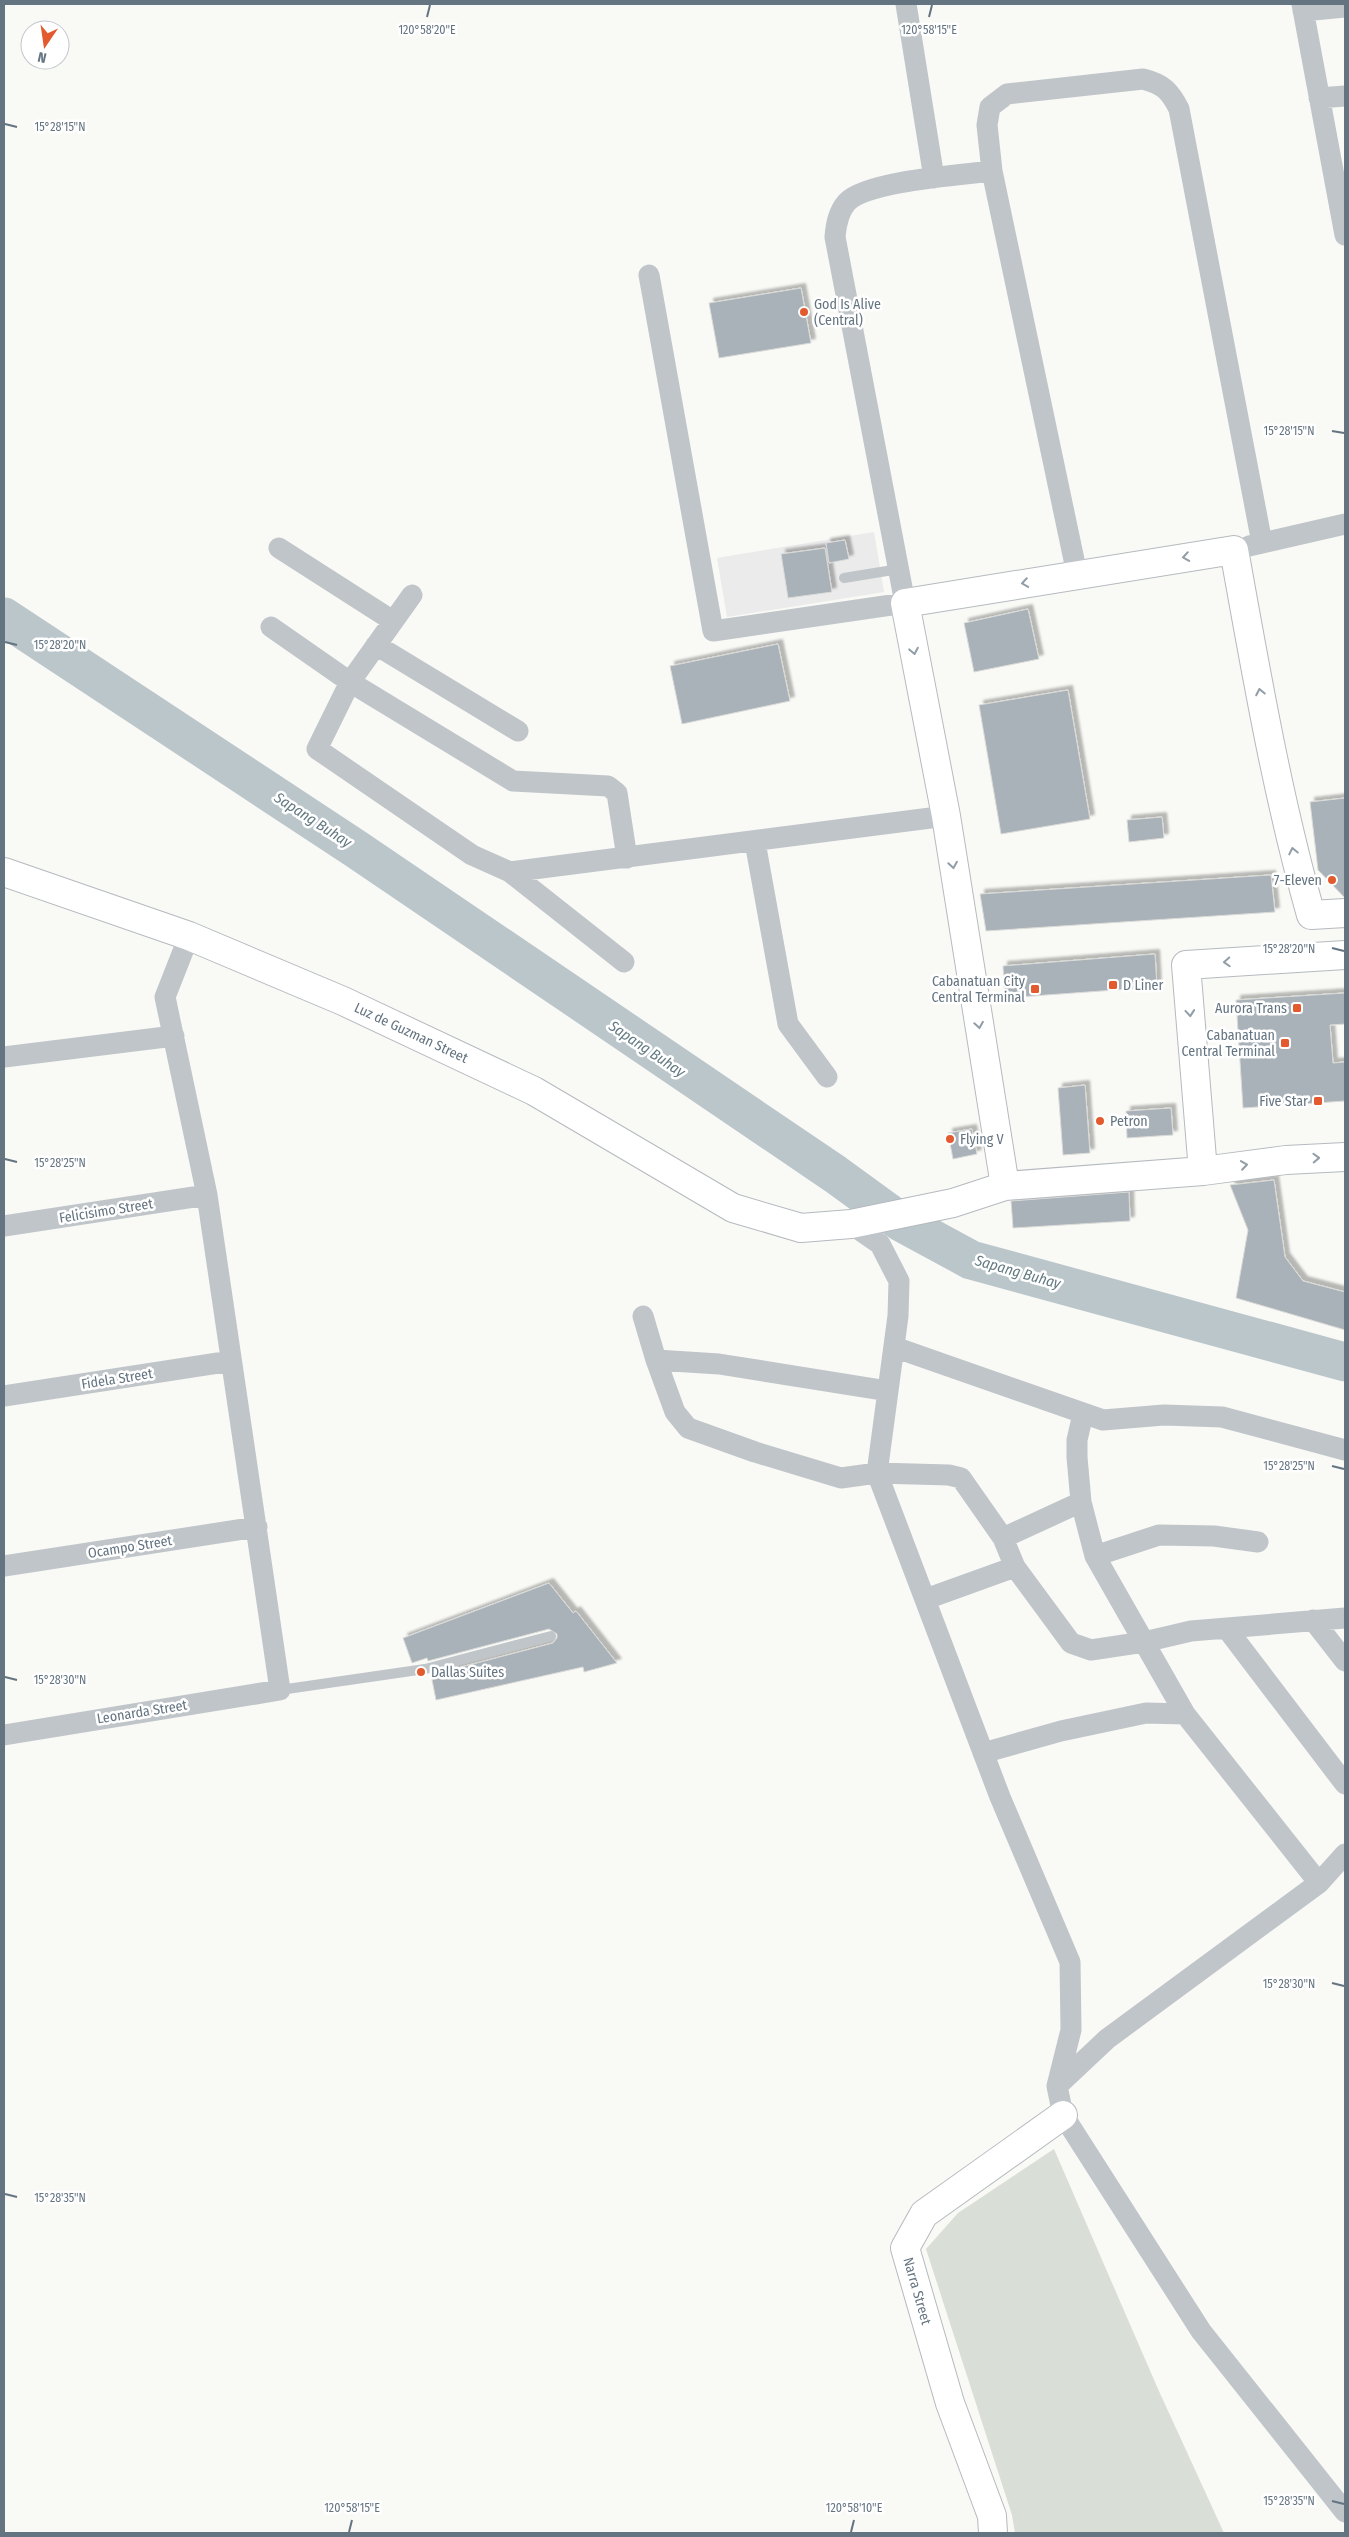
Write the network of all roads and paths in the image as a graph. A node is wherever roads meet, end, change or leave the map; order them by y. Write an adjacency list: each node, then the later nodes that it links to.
1 (906, 4): 8 (street)
2 (1345, 7): 3 (street)
3 (1302, 8): 5 (street)
4 (1345, 96): 5 (street)
5 (1319, 98): 7 (street)
6 (992, 171): 8 (street); 12 (street); 16 (street)
7 (1340, 173): 9 (street)
8 (934, 178): 15 (street)
9 (1345, 235)
10 (649, 275): 19 (street)
11 (1345, 524): 12 (street)
12 (1262, 543): 14 (street)
13 (279, 548): 20 (street)
14 (1234, 550): 16 (street, one-way to 16); 30 (street, one-way to 14)
15 (899, 569): 17 (lane); 19 (street)
16 (1077, 574): 19 (street, one-way to 19)
17 (844, 578)
18 (412, 595): 20 (street)
19 (906, 603): 25 (street, one-way to 25)
20 (393, 621): 22 (street)
21 (270, 627): 23 (street)
22 (376, 645): 23 (street); 24 (street)
23 (350, 682): 27 (street); 29 (street)
24 (518, 731)
25 (946, 816): 26 (street); 39 (street, one-way to 39)
26 (755, 842): 27 (street); 36 (street)
27 (627, 858): 29 (street)
28 (4, 872): 31 (street, Luz de Guzman Street)
29 (510, 872): 33 (street)
30 (1345, 913)
31 (190, 936): 34 (street); 41 (street, Luz de Guzman Street)
32 (1345, 956): 38 (street, one-way to 38)
33 (624, 962)
34 (174, 1036): 35 (street); 40 (street)
35 (4, 1057)
36 (827, 1077)
37 (1345, 1157): 38 (street, one-way to 37)
38 (1203, 1171): 39 (street)
39 (1005, 1186): 41 (street)
40 (207, 1195): 42 (street, Felicisimo Street); 46 (street)
41 (860, 1221): 44 (street)
42 (4, 1226)
43 (643, 1316): 45 (street)
44 (894, 1347): 47 (street); 49 (street)
45 (656, 1360): 47 (street); 51 (street)
46 (231, 1361): 48 (street, Fidela Street); 53 (street)
47 (888, 1391): 51 (street)
48 (4, 1396)
49 (1083, 1414): 50 (street); 52 (street)
50 (1345, 1450)
51 (877, 1473): 54 (street); 59 (street)
52 (1081, 1502): 54 (street); 56 (street)
53 (257, 1527): 57 (street, Ocampo Street); 66 (street)
54 (1003, 1538): 58 (street)
55 (1258, 1542): 56 (street)
56 (1095, 1556): 64 (street)
57 (4, 1566)
58 (1015, 1567): 59 (street); 64 (street)
59 (926, 1599): 69 (street)
60 (1345, 1618): 61 (street)
61 (1313, 1620): 62 (street); 65 (street)
62 (1227, 1629): 64 (street); 70 (street)
63 (551, 1636): 66 (lane)
64 (1144, 1642): 67 (street)
65 (1345, 1661)
66 (280, 1690): 68 (street, Leonarda Street)
67 (1186, 1714): 69 (street); 72 (street)
68 (4, 1735)
69 (983, 1753): 73 (street)
70 (1345, 1784)
71 (1345, 1854): 72 (street)
72 (1319, 1883): 73 (street)
73 (1058, 2086): 74 (street)
74 (1063, 2115): 75 (street); 76 (street, Narra Street)
75 (1345, 2512)
76 (993, 2533)

